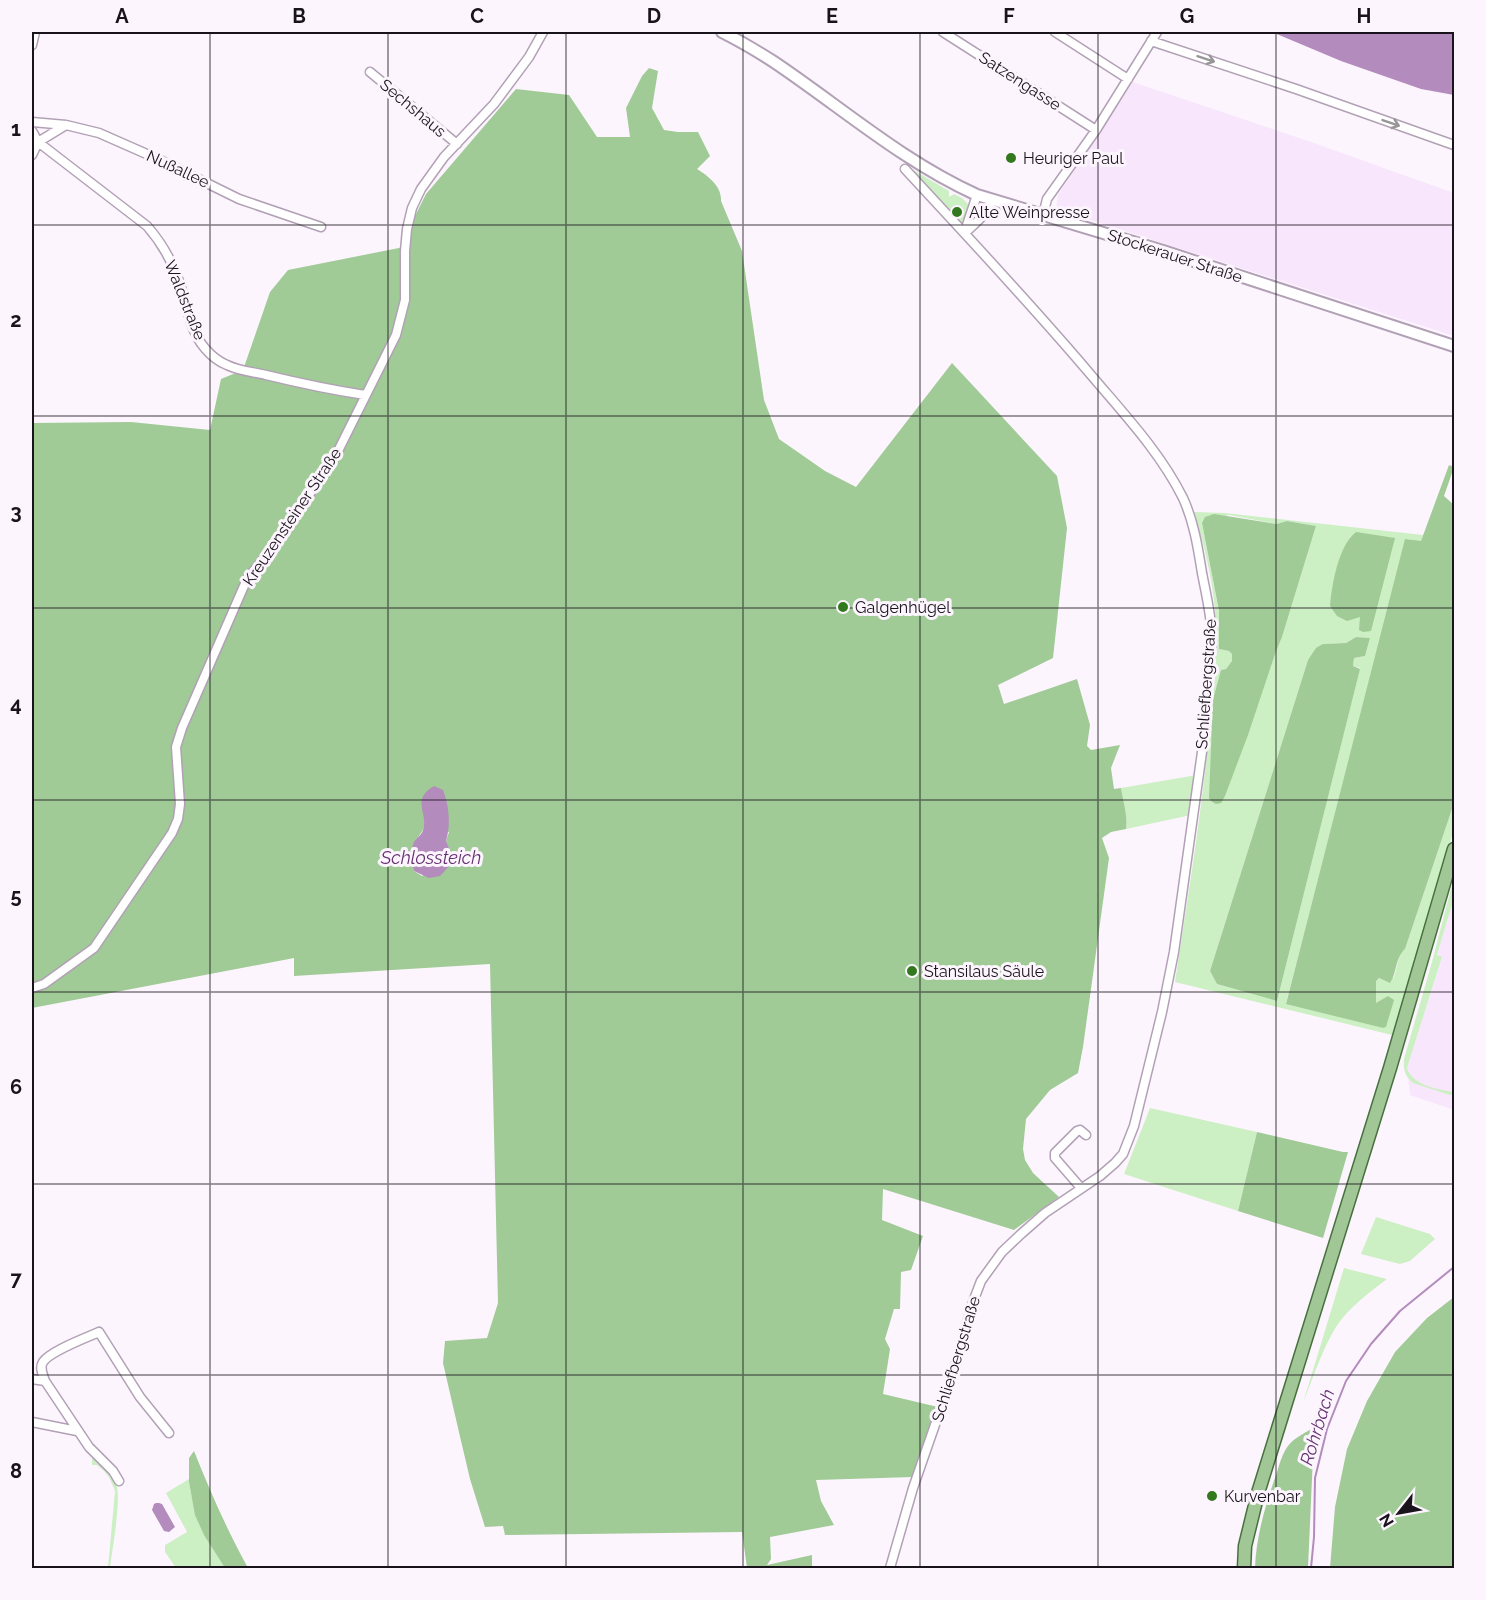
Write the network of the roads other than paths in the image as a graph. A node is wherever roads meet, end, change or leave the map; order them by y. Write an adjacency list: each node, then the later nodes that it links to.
1 (34, 32): 8 (street)
2 (543, 32): 16 (street, Kreuzensteiner Straße)
3 (722, 32): 20 (street, Stockerauer Straße)
4 (943, 32): 13 (street, Satzengasse)
5 (1055, 32): 10 (street)
6 (1157, 32): 7 (street)
7 (1151, 41): 10 (street); 17 (street, one-way to 17)
8 (32, 45)
9 (370, 72): 16 (street, Sechshaus)
10 (1128, 79): 13 (street)
11 (32, 122): 12 (street, Nußallee)
12 (66, 125): 15 (street); 23 (street, Nußallee)
13 (1096, 129): 22 (street)
14 (32, 131): 15 (street)
15 (38, 142): 18 (street); 26 (street, Waldstraße)
16 (457, 144): 26 (street, Kreuzensteiner Straße)
17 (1455, 145)
18 (32, 155)
19 (905, 169): 24 (street, Schliefbergstraße)
20 (977, 195): 21 (street, Stockerauer Straße); 24 (street)
21 (993, 199): 22 (street, Stockerauer Straße); 24 (street)
22 (1043, 215): 25 (street, Stockerauer Straße)
23 (321, 227)
24 (965, 233): 30 (street, Schliefbergstraße)
25 (1455, 346)
26 (365, 395): 28 (street, Kreuzensteiner Straße)
27 (1455, 849): 38 (main road)
28 (32, 988)
29 (1086, 1135): 30 (street)
30 (1081, 1188): 37 (street, Schliefbergstraße)
31 (32, 1379): 32 (street)
32 (45, 1381): 34 (street); 35 (street)
33 (32, 1422): 34 (street)
34 (77, 1431): 36 (street)
35 (169, 1433)
36 (119, 1481)
37 (890, 1569)
38 (1244, 1569)

